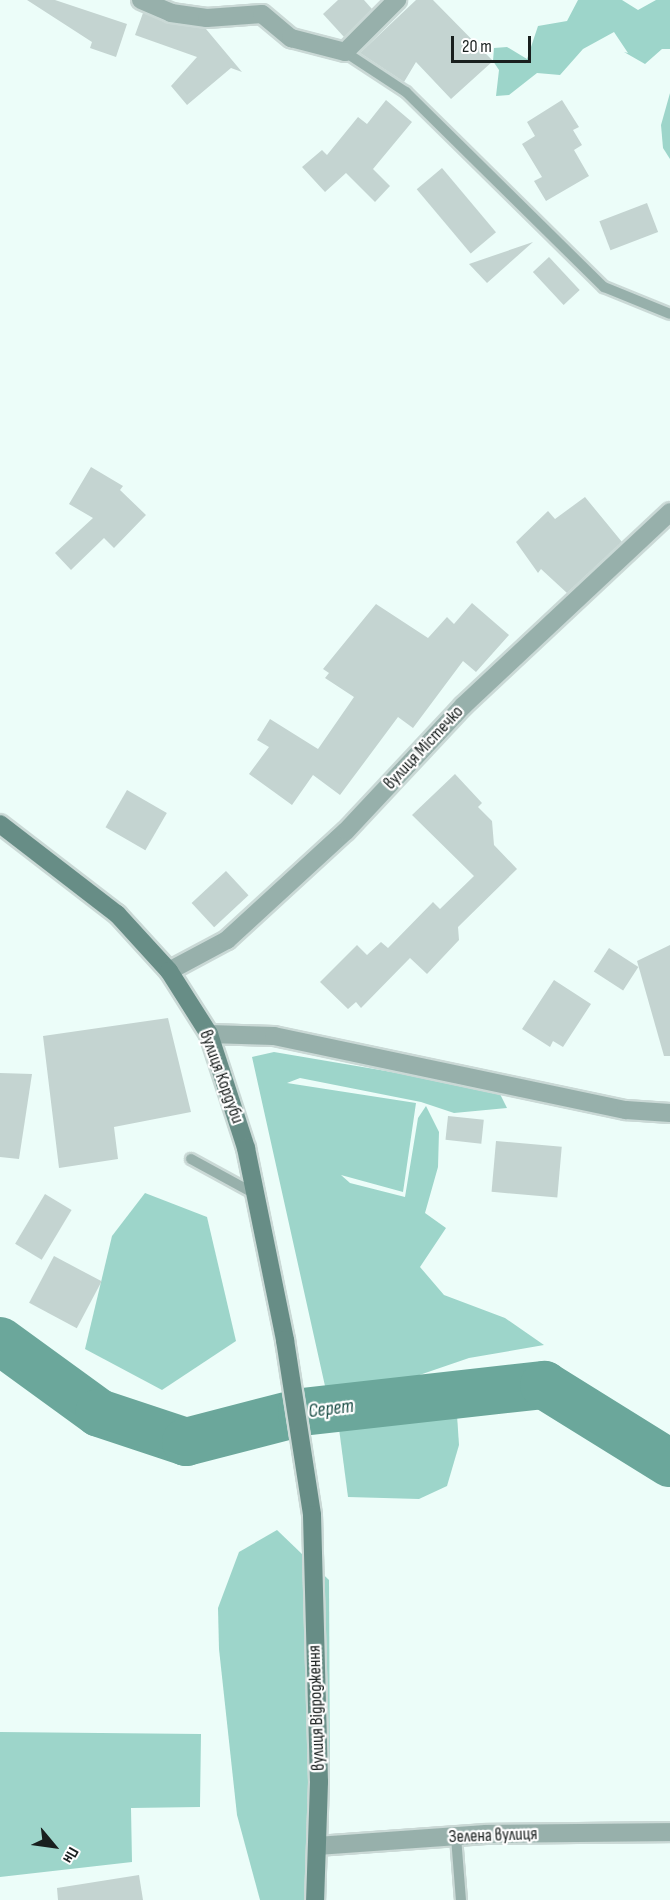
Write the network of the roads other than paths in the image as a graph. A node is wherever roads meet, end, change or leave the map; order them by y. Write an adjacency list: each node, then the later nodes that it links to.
1 (141, 0): 3 (street)
2 (397, 0): 3 (street)
3 (345, 52): 4 (lane)
4 (670, 314)
5 (670, 512): 7 (street, вулиця Містечко)
6 (0, 824): 7 (street, вулиця Кордуби)
7 (169, 971): 8 (street, вулиця Кордуби)
8 (209, 1034): 9 (street); 11 (street, вулиця Кордуби)
9 (670, 1113)
10 (191, 1159): 11 (lane)
11 (256, 1194): 12 (street, вулиця Кордуби)
12 (285, 1340): 15 (street, вулиця Відродження)
13 (670, 1832): 14 (street, Зелена вулиця)
14 (456, 1837): 15 (street, Зелена вулиця); 17 (lane)
15 (317, 1846): 16 (street, вулиця Відродження)
16 (315, 1900)
17 (461, 1900)

